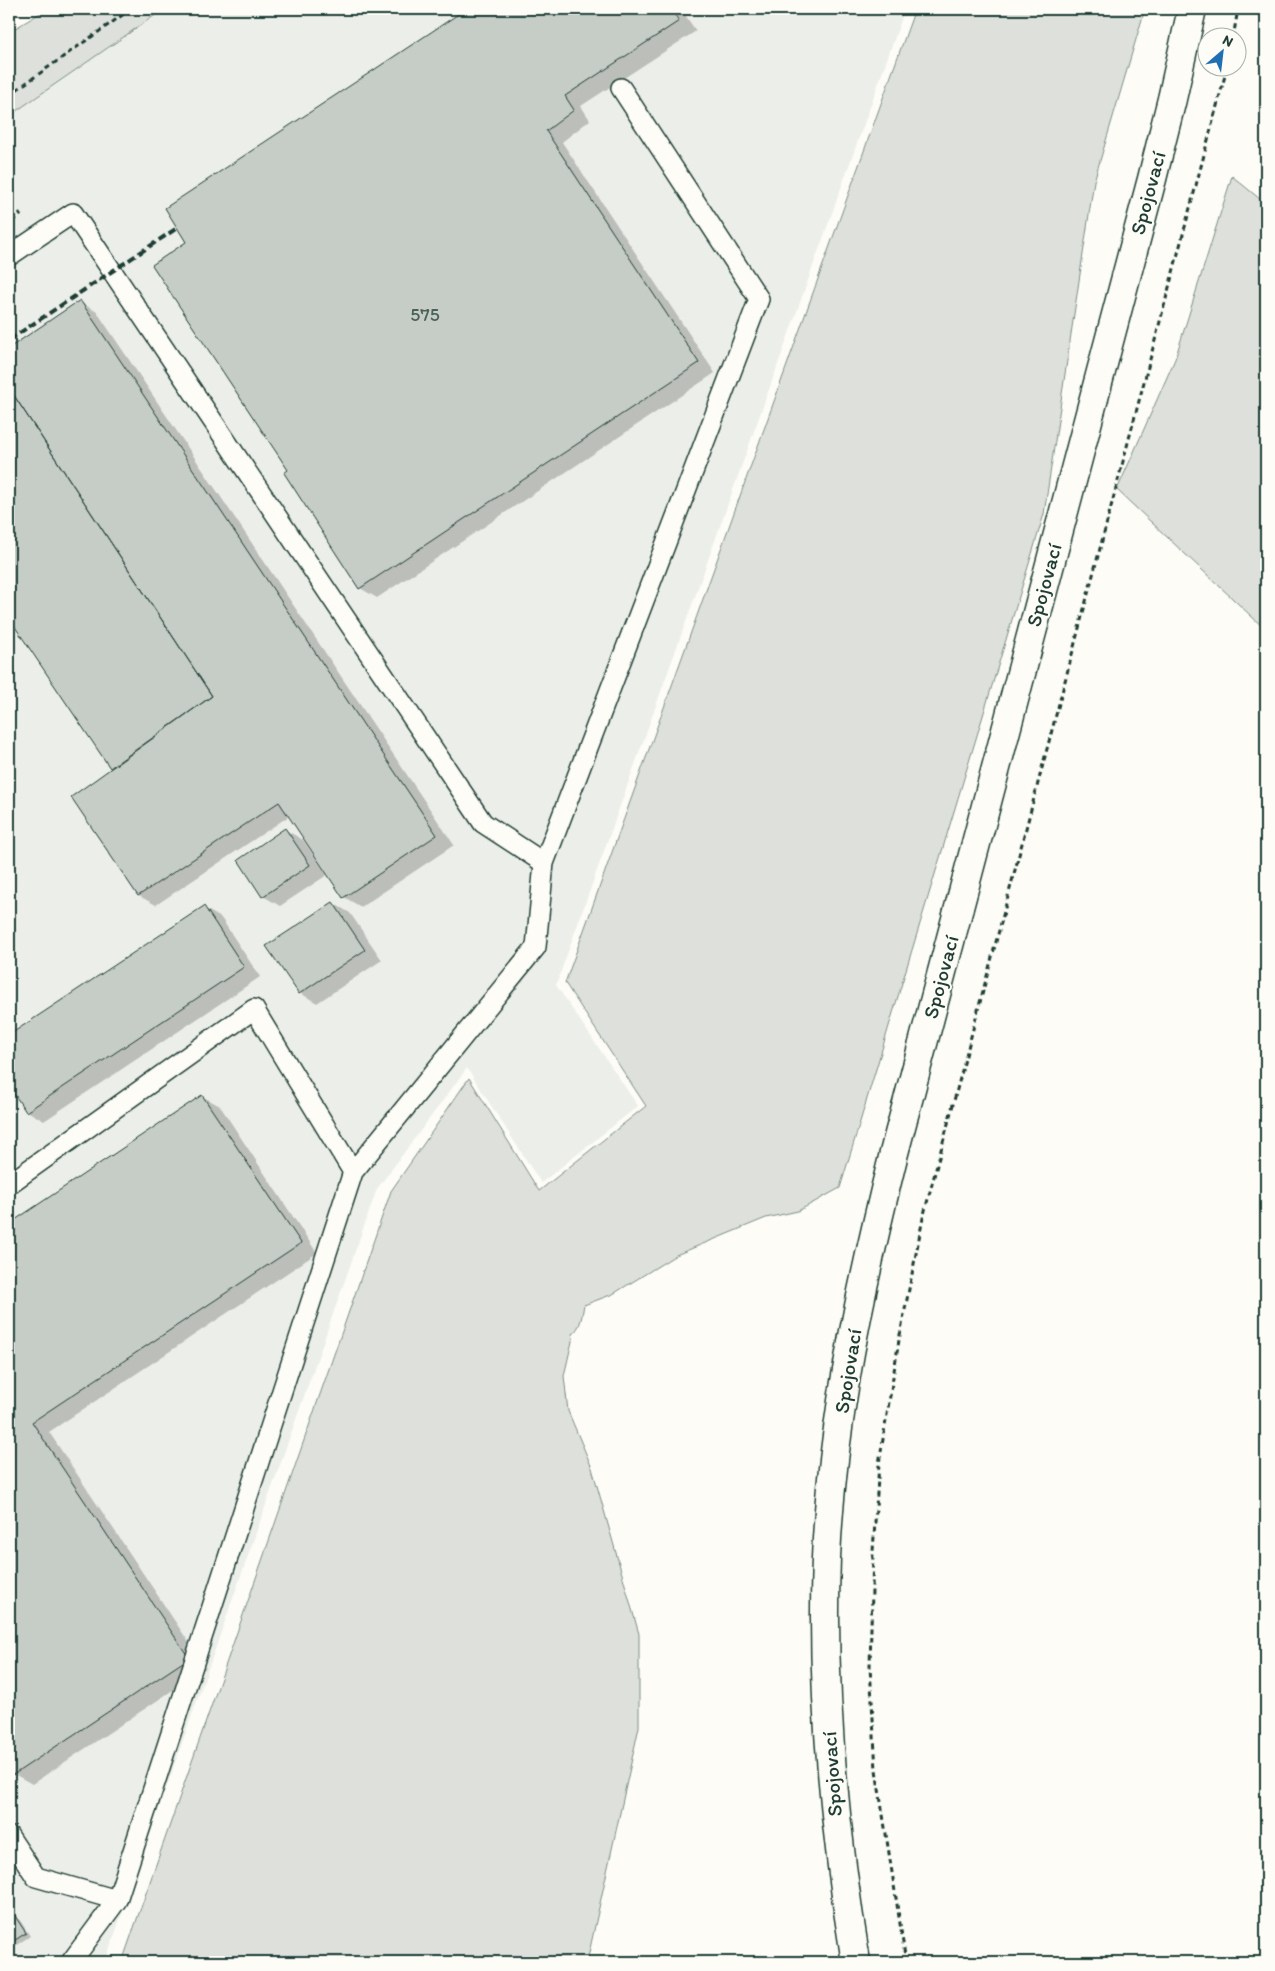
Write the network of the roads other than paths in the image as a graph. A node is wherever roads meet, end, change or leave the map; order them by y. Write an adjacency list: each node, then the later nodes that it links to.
1 (1192, 9): 10 (street, Spojovací)
2 (621, 88): 4 (lane)
3 (9, 256): 4 (lane)
4 (544, 863): 5 (lane)
5 (353, 1172): 6 (lane); 8 (lane)
6 (9, 1184)
7 (9, 1836): 8 (lane)
8 (118, 1900): 9 (lane)
9 (71, 1962)
10 (856, 1962)

